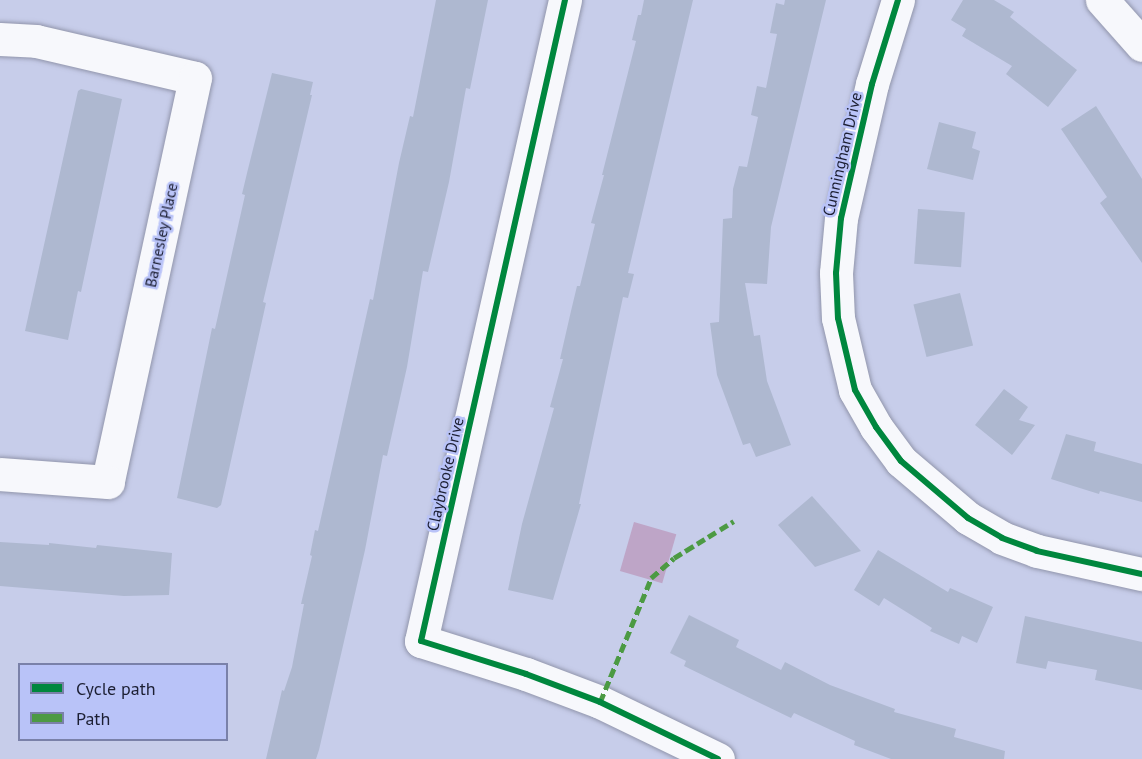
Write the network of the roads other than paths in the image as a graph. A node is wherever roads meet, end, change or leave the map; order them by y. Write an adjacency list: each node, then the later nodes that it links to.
1 (565, 0): 8 (street, Claybrooke Drive)
2 (898, 0): 7 (street, Cunningham Drive)
3 (1102, 0): 5 (street)
4 (0, 39): 6 (street, Barnesley Place)
5 (1142, 45)
6 (0, 474)
7 (1142, 574)
8 (718, 759)

